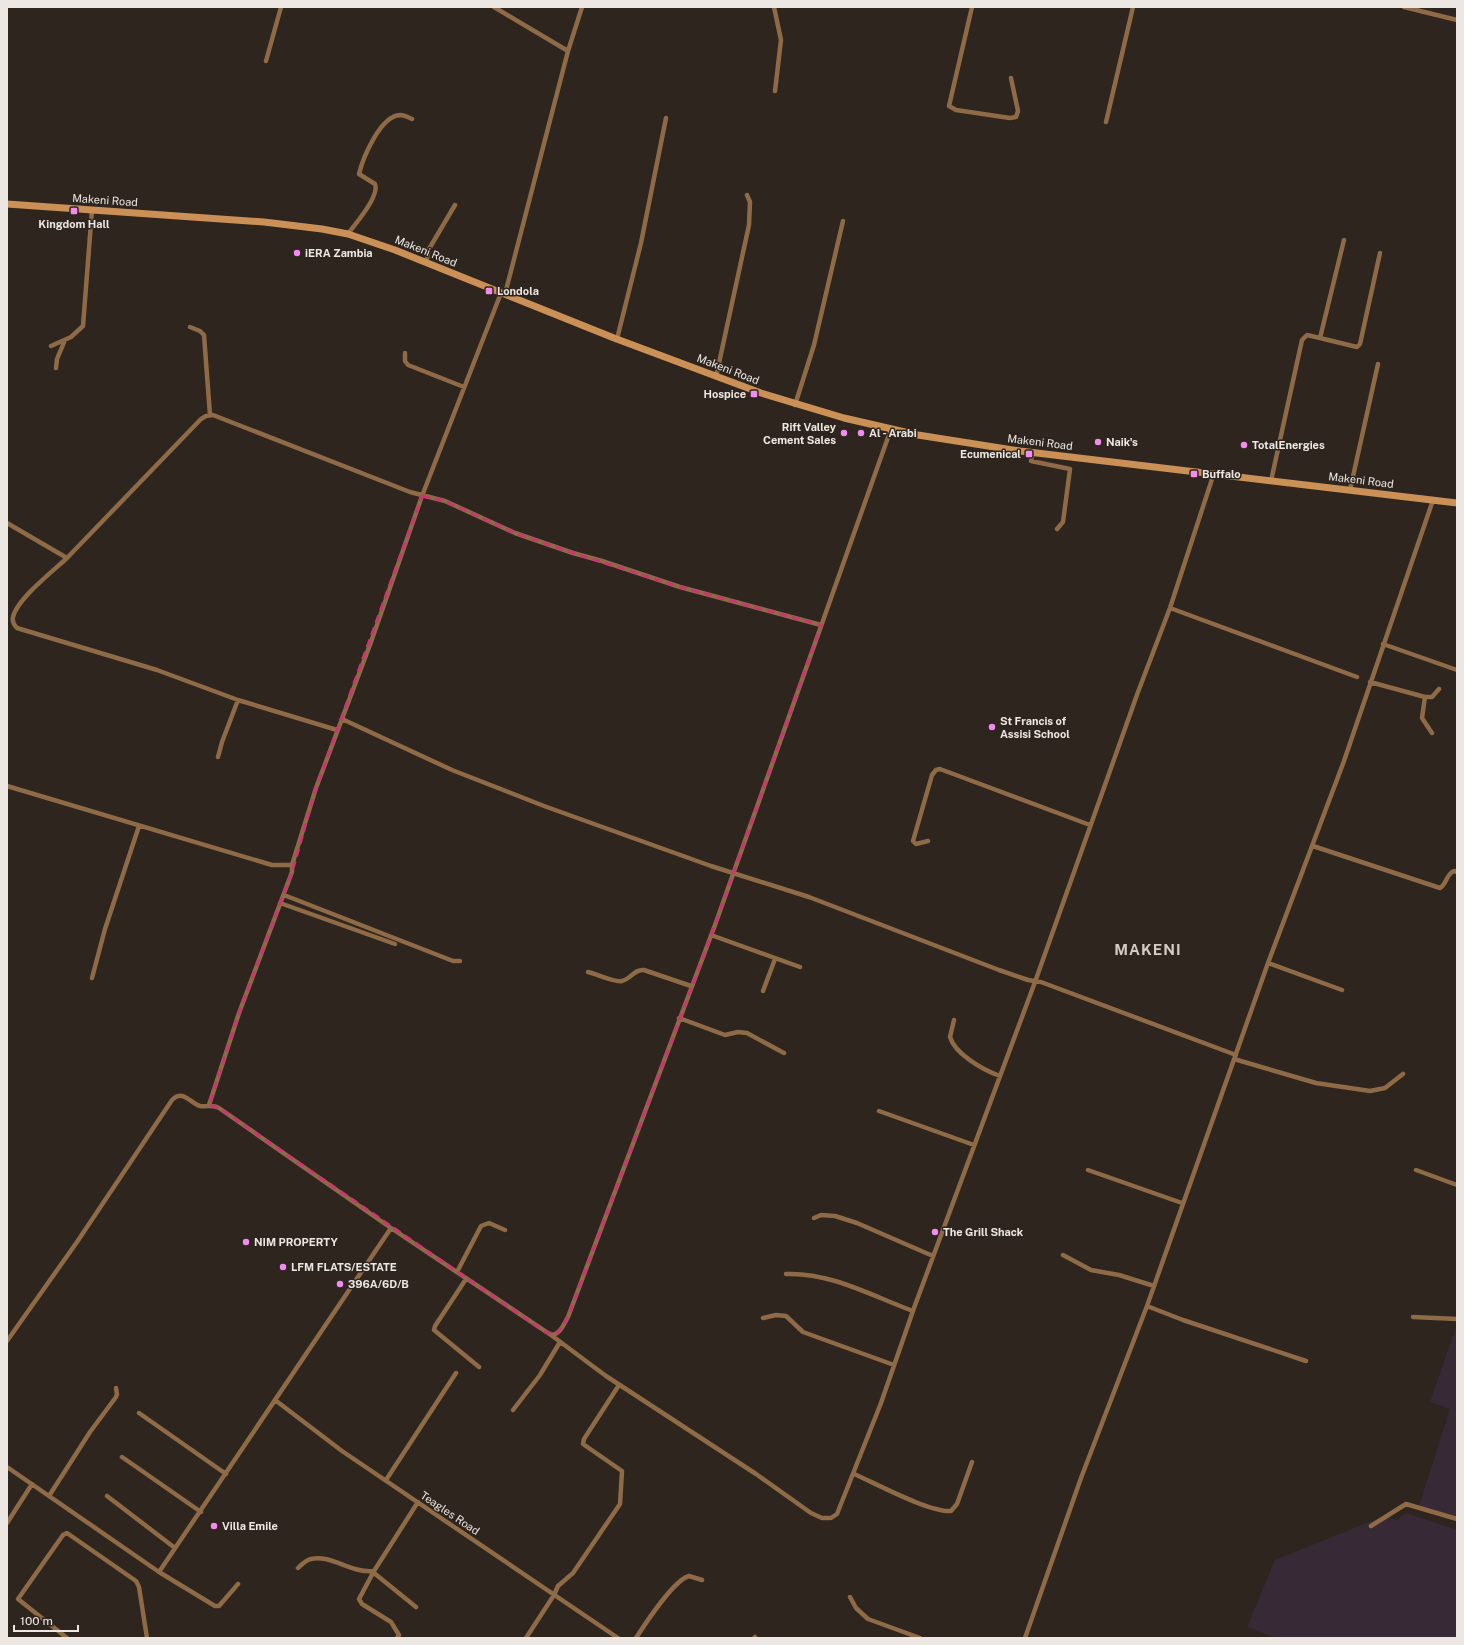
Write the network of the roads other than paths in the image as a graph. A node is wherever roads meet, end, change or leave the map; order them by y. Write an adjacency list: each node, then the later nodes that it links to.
1 (281, 7): 10 (street)
2 (494, 7): 9 (street)
3 (582, 7): 9 (street)
4 (774, 7): 12 (street)
5 (972, 7): 11 (street)
6 (1133, 7): 15 (street)
7 (1404, 7): 8 (street)
8 (1457, 20)
9 (568, 51): 25 (street)
10 (266, 60)
11 (1011, 78)
12 (774, 91)
13 (666, 118): 28 (street)
14 (412, 119): 21 (street)
15 (1106, 122)
16 (747, 195): 34 (street)
17 (7, 204): 19 (main road, Makeni Road)
18 (455, 205): 24 (street)
19 (92, 210): 21 (main road, Makeni Road); 29 (street)
20 (843, 221): 36 (street)
21 (348, 234): 24 (main road, Makeni Road)
22 (1344, 240): 27 (street)
23 (1380, 253): 27 (street)
24 (426, 263): 25 (main road, Makeni Road)
25 (503, 294): 28 (main road, Makeni Road); 35 (street)
26 (190, 327): 37 (street)
27 (1320, 338): 41 (street)
28 (617, 339): 34 (main road, Makeni Road)
29 (65, 340): 30 (street); 33 (street)
30 (51, 346)
31 (405, 352): 35 (street)
32 (1378, 364): 42 (street)
33 (56, 368)
34 (716, 377): 36 (main road, Makeni Road)
35 (464, 387): 43 (street)
36 (795, 405): 38 (main road, Makeni Road)
37 (210, 415): 43 (street); 48 (street)
38 (891, 429): 39 (main road, Makeni Road); 50 (street)
39 (1033, 452): 40 (main road, Makeni Road); 47 (street)
40 (1214, 473): 41 (main road, Makeni Road); 49 (street)
41 (1271, 481): 42 (main road, Makeni Road)
42 (1350, 490): 44 (main road, Makeni Road)
43 (422, 496): 50 (street); 58 (street)
44 (1433, 500): 45 (main road, Makeni Road); 51 (street)
45 (1457, 503)
46 (7, 523): 48 (street)
47 (1057, 529)
48 (67, 558): 57 (street)
49 (1170, 608): 53 (street); 63 (street)
50 (821, 625): 69 (street)
51 (1383, 644): 52 (street); 54 (street)
52 (1457, 670)
53 (1357, 677)
54 (1370, 682): 56 (street); 66 (street)
55 (1439, 689): 56 (street)
56 (1425, 697): 60 (street)
57 (238, 700): 59 (street); 61 (street)
58 (342, 719): 59 (street); 69 (street)
59 (337, 730): 67 (street)
60 (1432, 733)
61 (218, 757)
62 (7, 786): 64 (street)
63 (1090, 825): 65 (street); 80 (street)
64 (139, 826): 67 (street); 79 (street)
65 (928, 841)
66 (1313, 846): 68 (street); 76 (street)
67 (292, 865): 70 (street)
68 (1457, 872)
69 (733, 874): 72 (street); 80 (street)
70 (284, 895): 71 (street); 75 (street)
71 (280, 903): 73 (street); 90 (street)
72 (711, 935): 74 (street); 81 (street)
73 (396, 944)
74 (775, 959): 77 (street); 83 (street)
75 (460, 961)
76 (1268, 963): 82 (street); 87 (street)
77 (800, 967)
78 (588, 972): 81 (street)
79 (92, 978)
80 (1035, 982): 87 (street); 89 (street)
81 (691, 986): 84 (street)
82 (1342, 990)
83 (763, 991)
84 (679, 1018): 86 (street); 111 (street)
85 (954, 1020): 89 (street)
86 (784, 1053)
87 (1235, 1057): 88 (street); 96 (street)
88 (1403, 1074)
89 (1000, 1076): 92 (street)
90 (209, 1105): 98 (street); 112 (street)
91 (879, 1110): 92 (street)
92 (974, 1145): 101 (street)
93 (1088, 1170): 96 (street)
94 (1416, 1170): 95 (street)
95 (1457, 1185)
96 (1182, 1204): 105 (street)
97 (814, 1218): 101 (street)
98 (392, 1228): 102 (street); 120 (street)
99 (505, 1230): 102 (street)
100 (1063, 1255): 105 (street)
101 (934, 1256): 107 (street)
102 (457, 1272): 104 (street)
103 (786, 1274): 107 (street)
104 (466, 1279): 111 (street); 116 (street)
105 (1154, 1286): 106 (street)
106 (1147, 1306): 114 (street); 153 (street)
107 (913, 1311): 115 (street)
108 (1413, 1317): 110 (street)
109 (763, 1318): 115 (street)
110 (1457, 1319)
111 (551, 1335): 113 (street)
112 (7, 1341)
113 (560, 1342): 118 (street); 121 (street)
114 (1306, 1361)
115 (894, 1364): 127 (street)
116 (479, 1367)
117 (456, 1373): 128 (street)
118 (619, 1385): 127 (street); 143 (street)
119 (116, 1388): 130 (street)
120 (276, 1400): 126 (street); 128 (street, Teagles Road)
121 (513, 1410)
122 (139, 1414): 126 (street)
123 (122, 1457): 133 (street)
124 (972, 1462): 127 (street)
125 (7, 1467): 129 (street)
126 (226, 1474): 133 (street)
127 (854, 1474)
128 (386, 1480): 132 (street, Teagles Road)
129 (32, 1484): 130 (street); 135 (street)
130 (49, 1496): 139 (street)
131 (107, 1496): 137 (street)
132 (418, 1502): 140 (street); 143 (street, Teagles Road)
133 (201, 1512): 137 (street)
134 (1457, 1519): 136 (street)
135 (7, 1523)
136 (1371, 1526)
137 (175, 1548): 139 (street)
138 (298, 1568): 140 (street)
139 (159, 1572): 142 (street)
140 (374, 1572): 145 (street); 148 (street)
141 (702, 1580): 151 (street)
142 (238, 1584)
143 (554, 1595): 149 (street); 150 (street, Teagles Road)
144 (850, 1597): 152 (street)
145 (416, 1607)
146 (68, 1638): 147 (street)
147 (147, 1638)
148 (397, 1638)
149 (526, 1638)
150 (618, 1638)
151 (636, 1638)
152 (920, 1638)
153 (1025, 1638)

